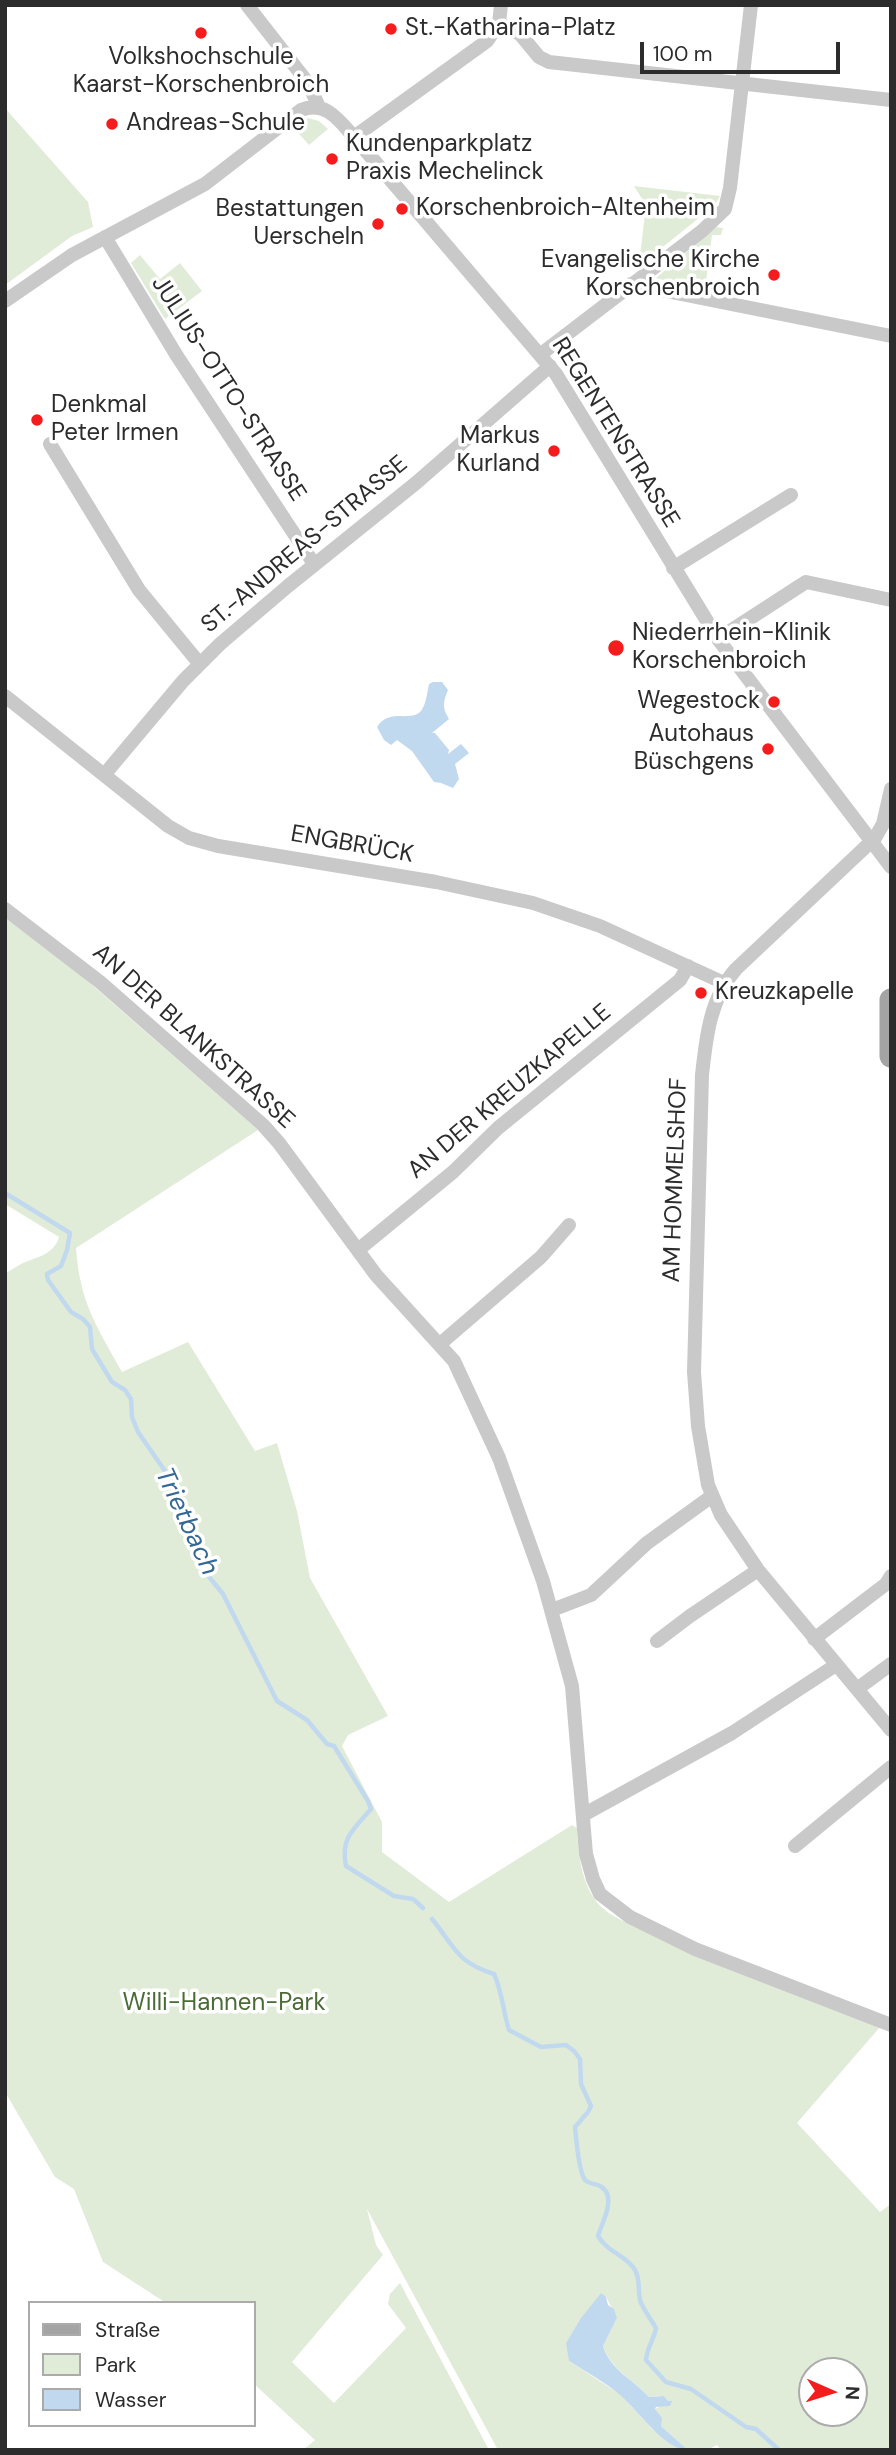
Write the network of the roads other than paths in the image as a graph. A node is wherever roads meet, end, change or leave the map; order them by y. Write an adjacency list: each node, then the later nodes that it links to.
1 (247, 5): 7 (street)
2 (501, 5): 4 (street)
3 (751, 5): 5 (street, ST.-ANDREAS-STRASSE)
4 (499, 23): 5 (street); 8 (street)
5 (743, 84): 6 (street); 10 (street, ST.-ANDREAS-STRASSE)
6 (891, 100)
7 (319, 107): 8 (street, REGENTENSTRASSE); 9 (street)
8 (354, 136): 13 (street, REGENTENSTRASSE)
9 (105, 237): 11 (street); 16 (street, JULIUS-OTTO-STRASSE)
10 (631, 284): 12 (street); 13 (street, ST.-ANDREAS-STRASSE)
11 (5, 302)
12 (891, 336)
13 (545, 360): 16 (street, ST.-ANDREAS-STRASSE); 17 (street, REGENTENSTRASSE)
14 (50, 444): 20 (street)
15 (791, 495): 17 (street, REGENTENSTRASSE)
16 (314, 565): 20 (street, ST.-ANDREAS-STRASSE)
17 (673, 568): 19 (street, REGENTENSTRASSE)
18 (891, 600): 19 (street)
19 (718, 639): 24 (street, REGENTENSTRASSE)
20 (199, 663): 22 (street, ST.-ANDREAS-STRASSE)
21 (5, 696): 22 (street, ENGBRÜCK)
22 (104, 775): 27 (street, ENGBRÜCK)
23 (891, 789): 24 (street)
24 (871, 843): 25 (street, REGENTENSTRASSE); 28 (street, AM HOMMELSHOF)
25 (891, 867)
26 (5, 909): 32 (street, AN DER BLANKSTRASSE)
27 (688, 966): 28 (street, ENGBRÜCK); 32 (street, AN DER KREUZKAPELLE)
28 (724, 983): 34 (street, AM HOMMELSHOF)
29 (891, 1000): 30 (main road)
30 (891, 1056)
31 (569, 1225): 33 (street)
32 (358, 1250): 33 (street, AN DER BLANKSTRASSE)
33 (440, 1344): 37 (street, AN DER BLANKSTRASSE)
34 (712, 1496): 35 (street, AM HOMMELSHOF); 37 (street)
35 (758, 1570): 38 (street, AM HOMMELSHOF); 39 (street)
36 (891, 1576): 38 (street)
37 (552, 1610): 45 (street, AN DER BLANKSTRASSE)
38 (814, 1639): 41 (street, AM HOMMELSHOF)
39 (657, 1641)
40 (891, 1664): 42 (street)
41 (836, 1665): 42 (street, AM HOMMELSHOF); 45 (street)
42 (857, 1689): 43 (street, AM HOMMELSHOF)
43 (891, 1730)
44 (891, 1767): 46 (street)
45 (583, 1815): 47 (street, AN DER BLANKSTRASSE)
46 (795, 1846)
47 (891, 2025)

